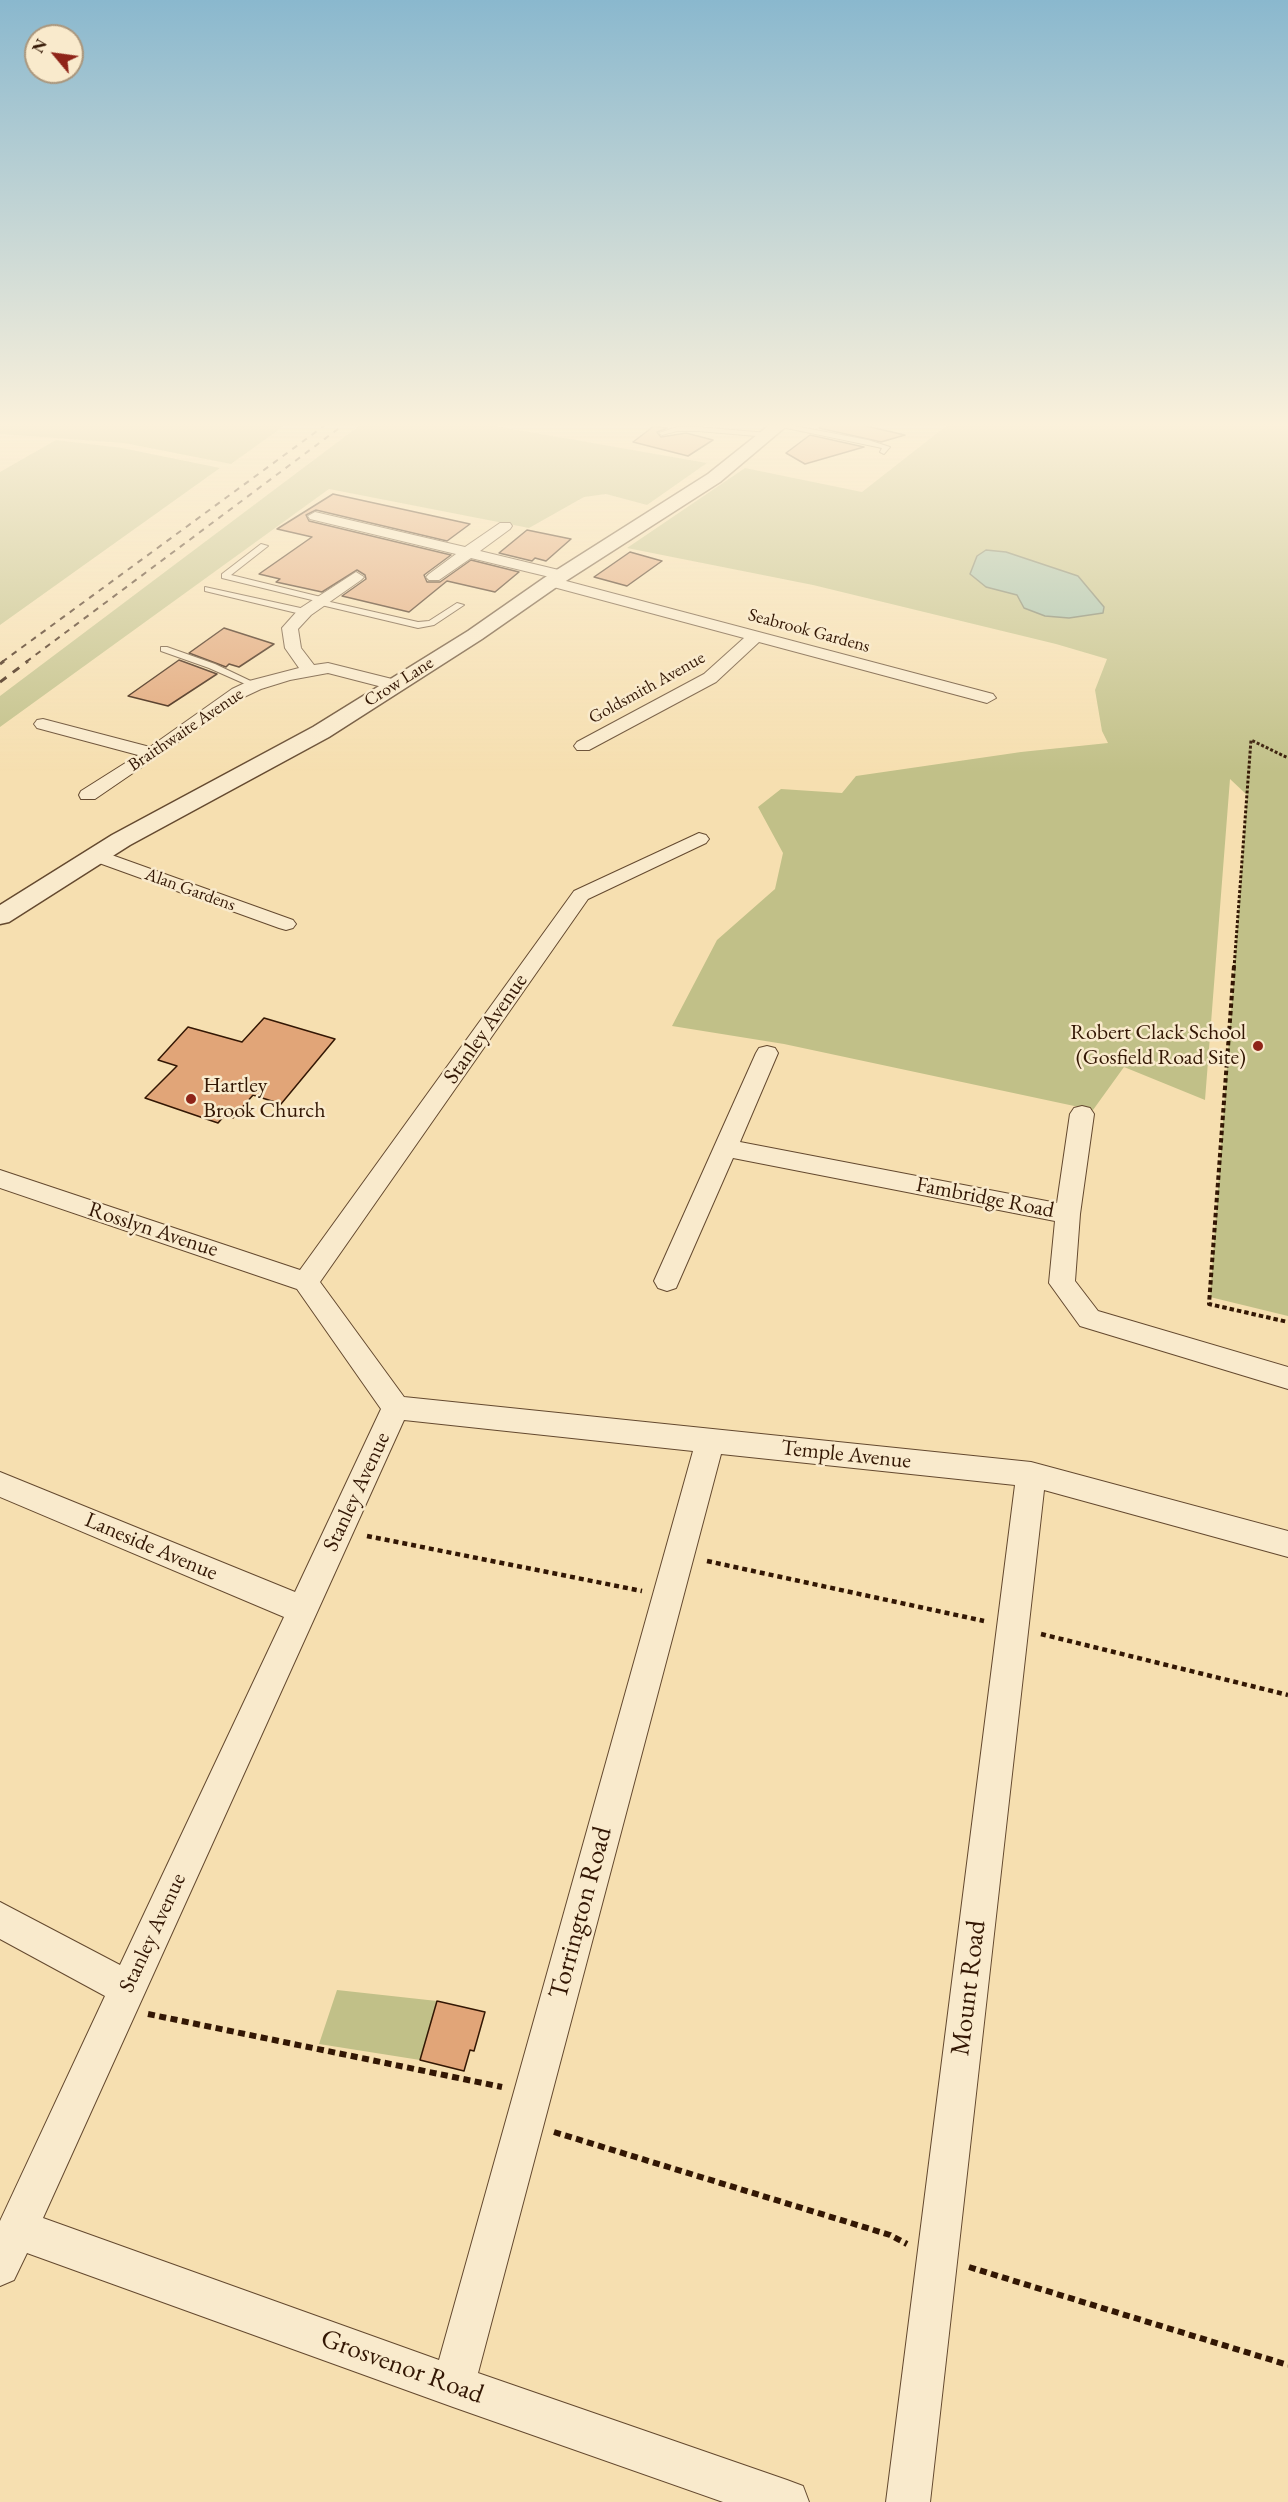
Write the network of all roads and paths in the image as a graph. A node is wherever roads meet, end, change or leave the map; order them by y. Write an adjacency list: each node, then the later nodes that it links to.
1 (413, 540): 5 (street, Seabrook Gardens)
2 (486, 540): 5 (street)
3 (616, 540): 8 (street, Crow Lane)
4 (264, 546): 10 (lane)
5 (467, 553): 7 (street); 8 (street, Seabrook Gardens)
6 (356, 577): 10 (street)
7 (434, 577)
8 (556, 578): 13 (street, Seabrook Gardens); 17 (street, Crow Lane)
9 (208, 589): 12 (lane)
10 (321, 601): 11 (lane); 12 (street)
11 (460, 604)
12 (305, 612): 15 (street)
13 (755, 637): 18 (street, Seabrook Gardens); 20 (street, Goldsmith Avenue)
14 (164, 649): 16 (lane)
15 (309, 671): 16 (street, Braithwaite Avenue); 17 (street, Braithwaite Avenue)
16 (255, 686): 21 (street, Braithwaite Avenue)
17 (394, 686): 25 (street, Crow Lane)
18 (987, 698)
19 (43, 724): 21 (street)
20 (583, 746)
21 (152, 753): 23 (street, Braithwaite Avenue)
22 (1288, 758): 35 (path)
23 (88, 795)
24 (699, 838): 34 (street, Stanley Avenue)
25 (95, 855): 26 (street, Crow Lane); 27 (street, Alan Gardens)
26 (0, 916)
27 (286, 924)
28 (767, 1053): 30 (street)
29 (1082, 1114): 32 (street)
30 (727, 1148): 32 (street, Fambridge Road); 33 (street)
31 (0, 1179): 34 (street, Rosslyn Avenue)
32 (1068, 1214): 36 (street, Fambridge Road)
33 (667, 1281)
34 (306, 1282): 37 (street, Stanley Avenue)
35 (1288, 1322)
36 (1288, 1378)
37 (396, 1408): 38 (street, Temple Avenue); 41 (street, Stanley Avenue)
38 (710, 1441): 39 (street, Temple Avenue); 43 (street, Torrington Road)
39 (1031, 1474): 42 (street, Temple Avenue); 46 (street, Mount Road)
40 (0, 1484): 45 (street, Laneside Avenue)
41 (340, 1531): 44 (path); 45 (street, Stanley Avenue)
42 (1288, 1544)
43 (679, 1556): 44 (street, Torrington Road); 46 (path)
44 (668, 1596): 50 (street, Torrington Road)
45 (303, 1610): 49 (street, Stanley Avenue)
46 (1012, 1627): 47 (path); 52 (street, Mount Road)
47 (1288, 1695)
48 (0, 1920): 49 (street)
49 (123, 1997): 50 (path); 51 (street, Stanley Avenue)
50 (527, 2110): 52 (path); 55 (street, Torrington Road)
51 (18, 2229): 53 (street, Stanley Avenue); 55 (street, Grosvenor Road)
52 (938, 2258): 54 (path); 57 (street, Mount Road)
53 (0, 2266)
54 (1288, 2365)
55 (453, 2386): 56 (street, Grosvenor Road)
56 (787, 2502)
57 (908, 2502)

